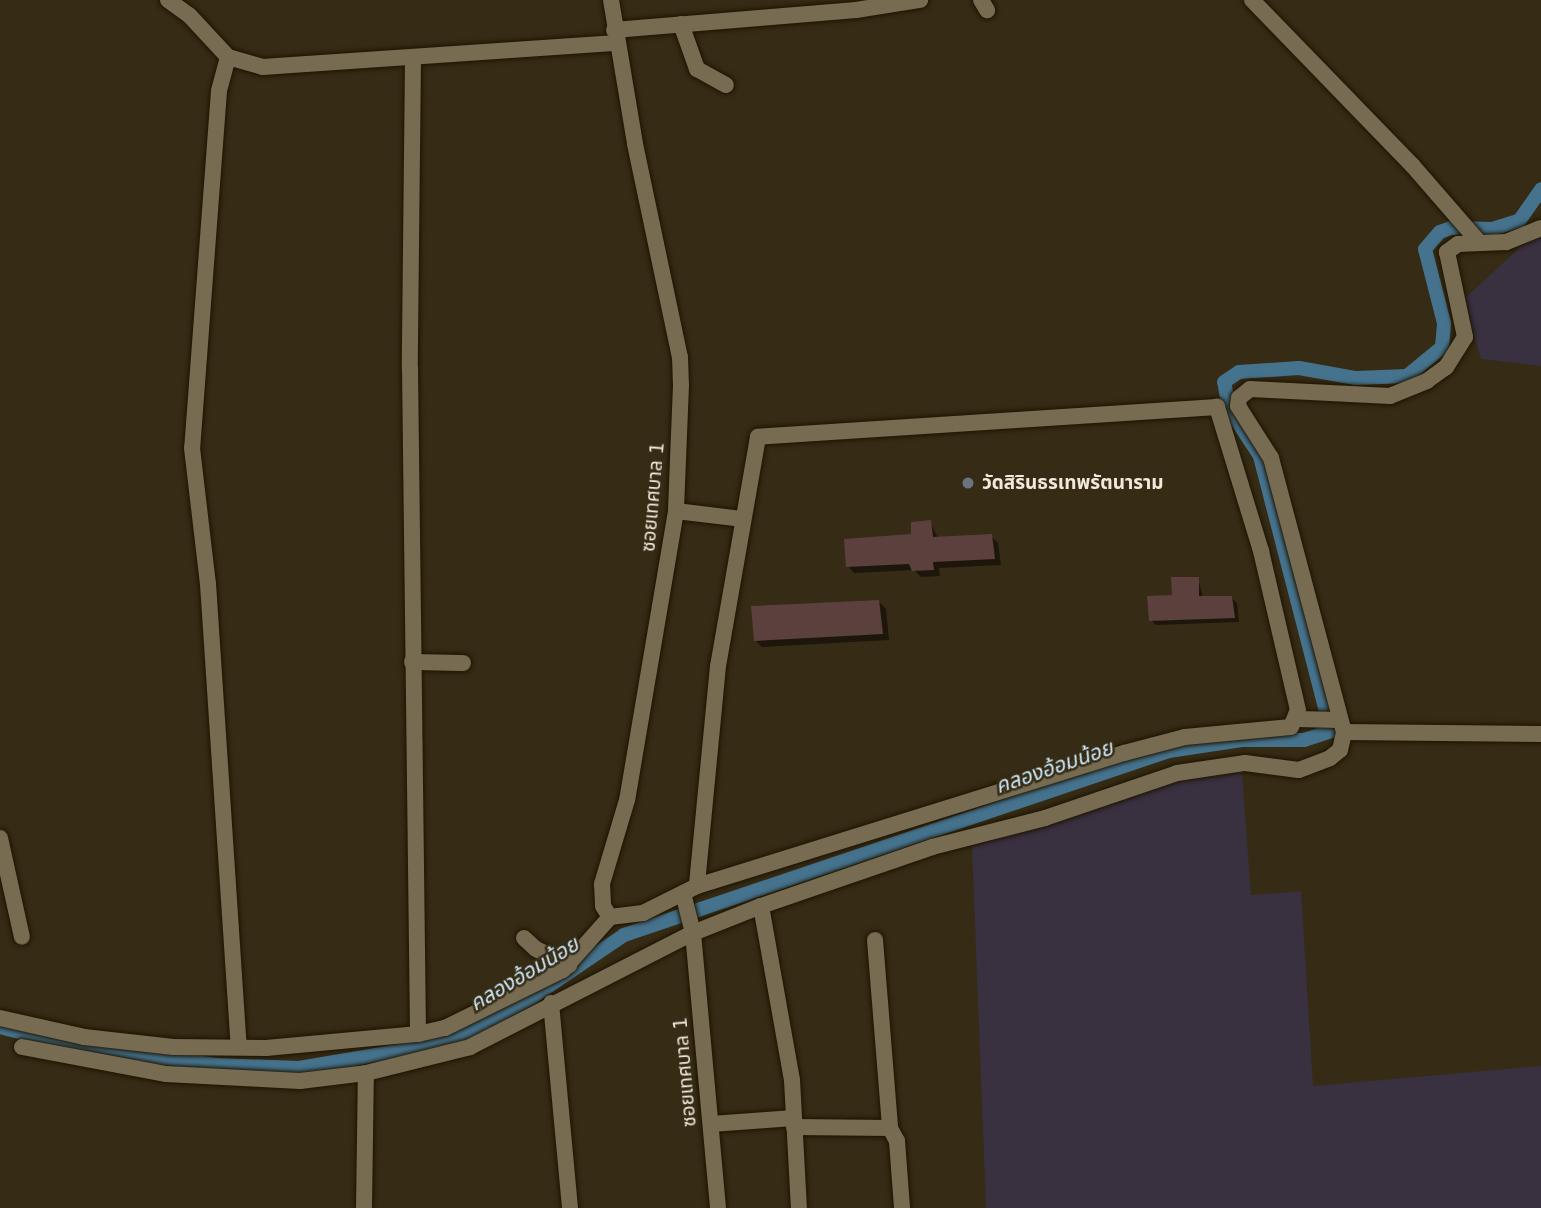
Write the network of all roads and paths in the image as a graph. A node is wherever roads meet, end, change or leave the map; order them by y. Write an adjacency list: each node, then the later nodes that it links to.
1 (168, 0): 7 (street)
2 (611, 0): 6 (street, ซอยเทศบาล 1)
3 (920, 0): 5 (street)
4 (1252, 0): 11 (street)
5 (681, 24): 6 (street); 9 (street)
6 (615, 36): 8 (street); 12 (street, ซอยเทศบาล 1)
7 (228, 57): 8 (street); 32 (street)
8 (413, 57): 14 (street)
9 (726, 85)
10 (1541, 228): 11 (street)
11 (1478, 241): 17 (street)
12 (676, 511): 13 (street); 22 (street, ซอยเทศบาล 1)
13 (742, 519): 16 (street); 20 (street)
14 (412, 662): 15 (street); 30 (street)
15 (463, 663)
16 (1303, 720): 17 (street); 20 (street)
17 (1340, 732): 18 (street); 21 (street)
18 (1541, 734)
19 (0, 838): 24 (street)
20 (689, 894): 22 (street); 23 (street, ซอยเทศบาล 1)
21 (761, 906): 23 (street); 34 (street)
22 (610, 917): 27 (street)
23 (692, 928): 28 (street); 35 (street, ซอยเทศบาล 1)
24 (22, 937)
25 (524, 938): 27 (street)
26 (875, 940): 36 (street)
27 (569, 965): 30 (street)
28 (551, 1003): 33 (street); 38 (street)
29 (0, 1017): 32 (street)
30 (418, 1034): 32 (street)
31 (23, 1047): 33 (street)
32 (239, 1047)
33 (366, 1073): 37 (street)
34 (794, 1122): 35 (street); 36 (street); 40 (street)
35 (711, 1124): 39 (street, ซอยเทศบาล 1)
36 (890, 1128): 41 (street)
37 (364, 1208)
38 (570, 1208)
39 (718, 1208)
40 (799, 1208)
41 (902, 1208)

